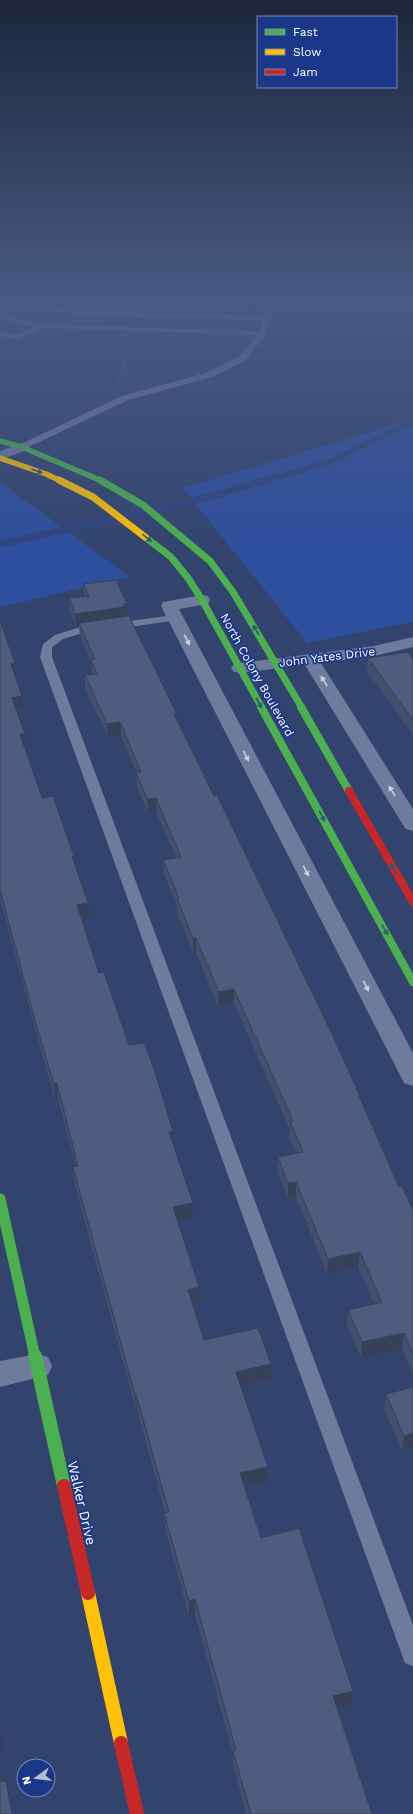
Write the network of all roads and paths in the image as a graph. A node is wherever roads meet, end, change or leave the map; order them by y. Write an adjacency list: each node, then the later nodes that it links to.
1 (170, 386): 3 (lane)
2 (0, 441): 3 (main road, North Colony Boulevard)
3 (22, 447): 4 (street); 9 (main road, North Colony Boulevard, one-way to 3)
4 (0, 457): 5 (main road, North Colony Boulevard, one-way to 5)
5 (202, 600): 6 (street); 10 (main road, North Colony Boulevard)
6 (175, 618): 14 (street, one-way to 14); 18 (lane)
7 (413, 642): 8 (street, John Yates Drive)
8 (310, 659): 9 (street, John Yates Drive); 11 (street, one-way to 8)
9 (276, 663): 10 (street, John Yates Drive); 12 (main road, North Colony Boulevard, one-way to 9)
10 (240, 668): 13 (main road, North Colony Boulevard, one-way to 13)
11 (413, 824)
12 (413, 902)
13 (413, 982)
14 (413, 1077)
15 (0, 1199): 16 (main road, Walker Drive)
16 (37, 1366): 17 (street); 19 (main road, Walker Drive)
17 (0, 1374)
18 (413, 1655)
19 (137, 1814)

